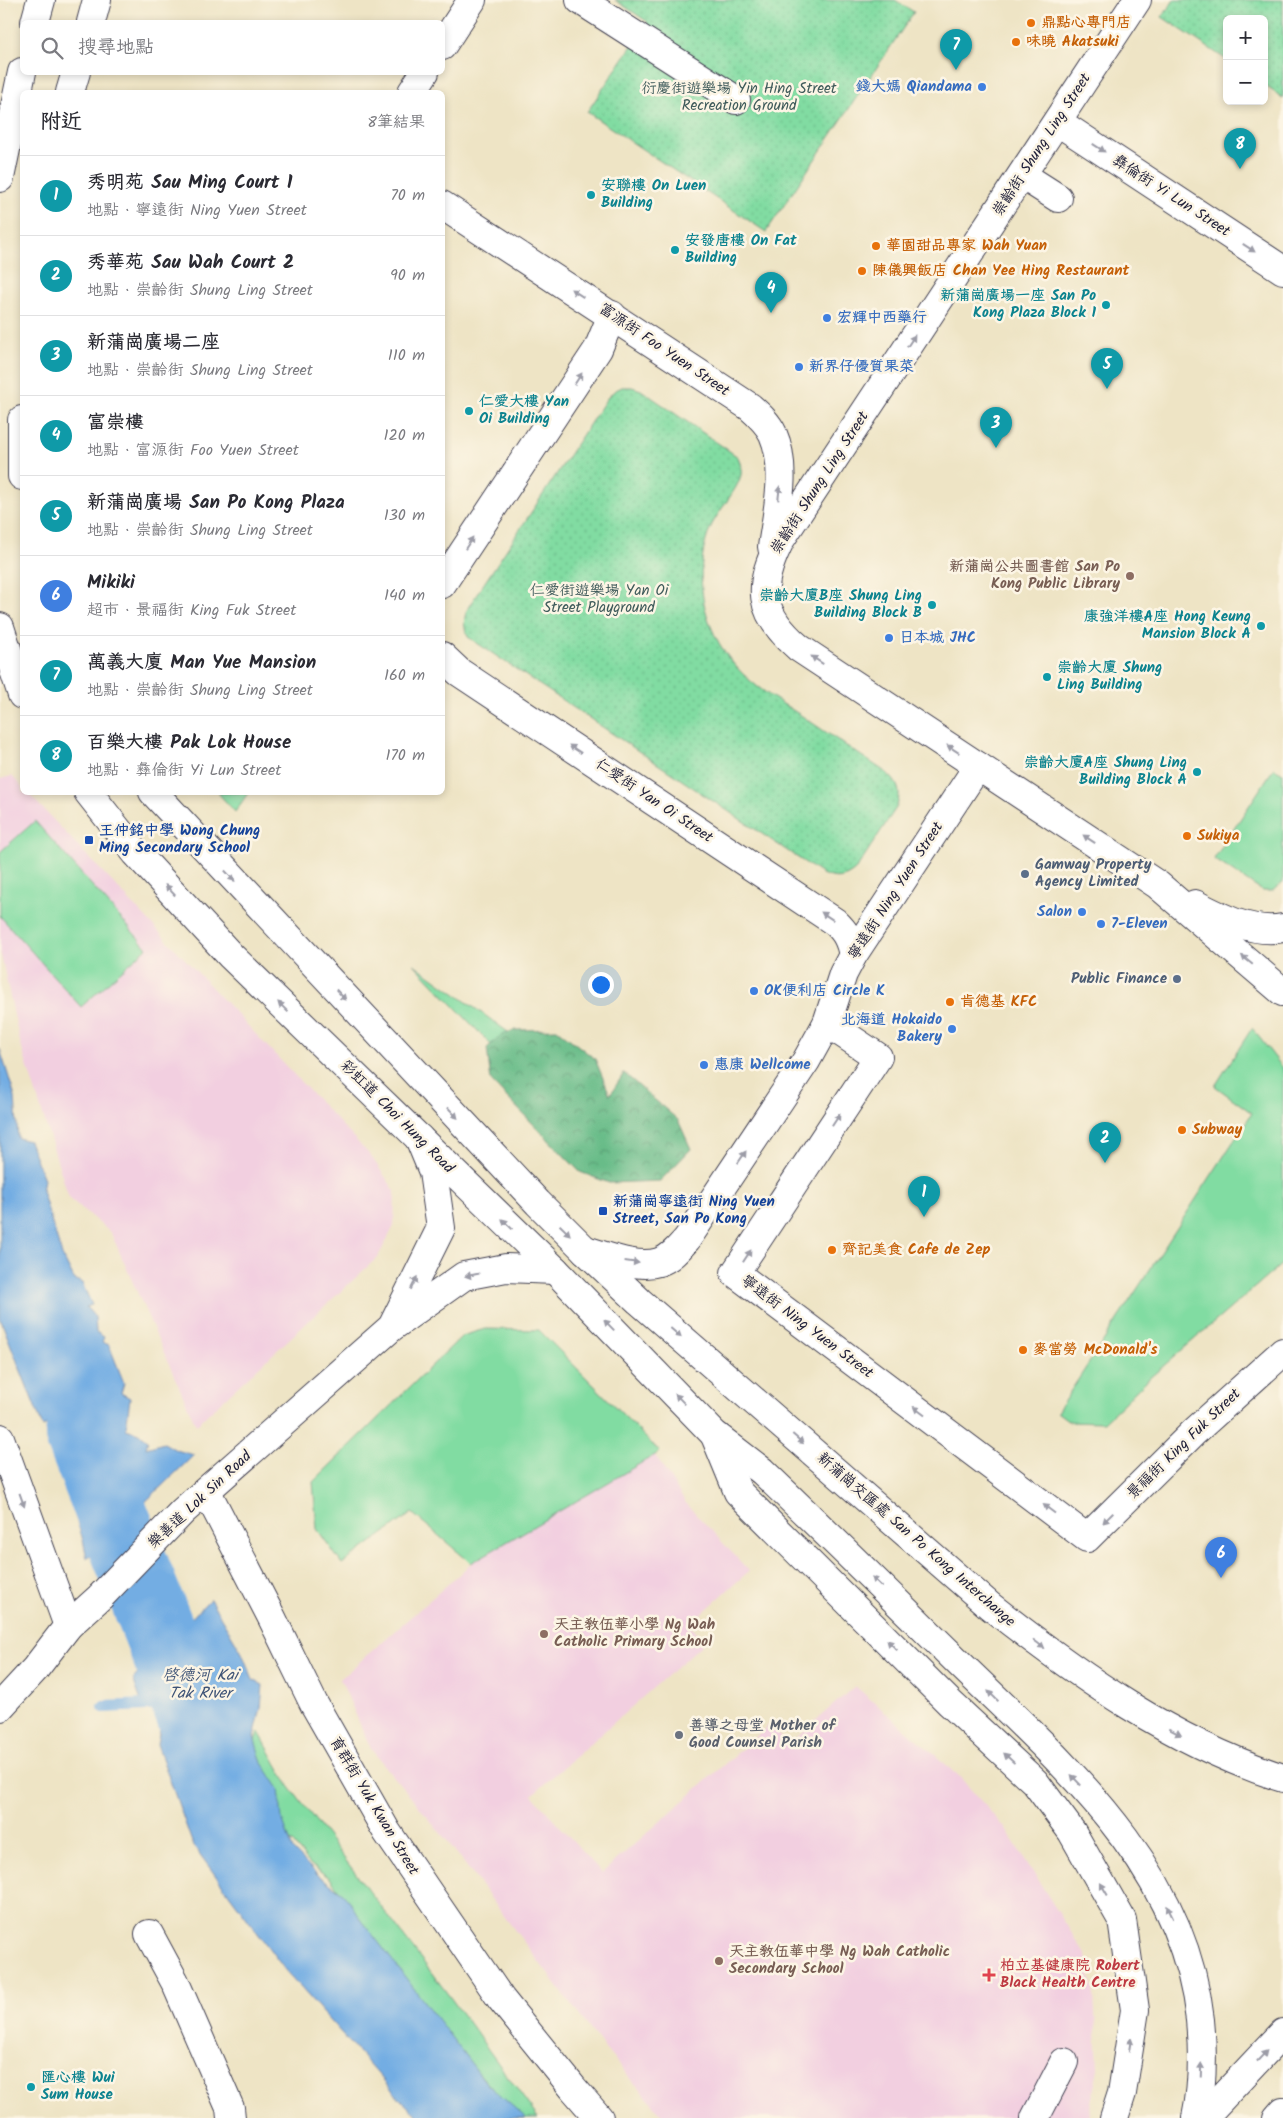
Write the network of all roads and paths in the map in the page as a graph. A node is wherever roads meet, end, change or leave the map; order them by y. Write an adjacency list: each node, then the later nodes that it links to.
1 (41, 0): 6 (street)
2 (97, 0): 7 (street)
3 (472, 0): 8 (street)
4 (580, 0): 14 (street)
5 (1137, 0): 15 (street, 崇齡街 Shung Ling Street)
6 (36, 20)
7 (91, 20)
8 (445, 41)
9 (21, 75): 17 (street)
10 (75, 75): 12 (street)
11 (423, 75): 13 (street)
12 (71, 90)
13 (413, 90)
14 (736, 100)
15 (1058, 122): 16 (street, 崇齡街 Shung Ling Street); 20 (street, 彝倫街 Yi Lun Street, one-way to 20)
16 (1022, 175): 18 (street); 22 (street, 崇齡街 Shung Ling Street, one-way to 16)
17 (0, 178)
18 (1058, 198)
19 (445, 206): 21 (street, 富源街 Foo Yuen Street, one-way to 19)
20 (1283, 270)
21 (612, 315): 22 (street, 富源街 Foo Yuen Street, one-way to 21); 23 (street, one-way to 21)
22 (771, 558): 27 (street, 崇齡街 Shung Ling Street, one-way to 22)
23 (445, 579)
24 (0, 627): 26 (street)
25 (445, 659): 32 (street, 仁愛街 Yan Oi Street, one-way to 25)
26 (20, 689)
27 (978, 766): 30 (street, 崇齡街 Shung Ling Street, one-way to 27); 32 (street, 寧遠街 Ning Yuen Street)
28 (90, 795): 35 (street, 彩虹道 Choi Hung Road, one-way to 28)
29 (156, 795): 36 (street, one-way to 36)
30 (1158, 885): 31 (street); 33 (street, 崇齡街 Shung Ling Street, one-way to 30)
31 (1283, 928)
32 (853, 954): 34 (street, 寧遠街 Ning Yuen Street)
33 (1283, 992)
34 (827, 1023): 36 (street, 寧遠街 Ning Yuen Street, one-way to 34); 43 (street, 寧遠街 Ning Yuen Street, one-way to 34)
35 (419, 1138): 37 (street, 彩虹道 Choi Hung Road, one-way to 35); 38 (street, 樂善道 Lok Sin Road, one-way to 35)
36 (585, 1250): 46 (street, 新蒲崗交匯處 San Po Kong Interchange, one-way to 46)
37 (555, 1270): 38 (street, 樂善道 Lok Sin Road, one-way to 38); 40 (street, 彩虹道 Choi Hung Road, one-way to 37)
38 (392, 1327): 42 (street, 樂善道 Lok Sin Road)
39 (1283, 1352): 43 (street, 景福街 King Fuk Street, one-way to 43)
40 (714, 1434): 54 (street, one-way to 40); 55 (street, one-way to 40)
41 (0, 1438): 44 (street, one-way to 44)
42 (207, 1492): 44 (street, 樂善道 Lok Sin Road); 52 (street, 育群街 Yuk Kwan Street)
43 (1088, 1538)
44 (68, 1626): 45 (street, 樂善道 Lok Sin Road)
45 (0, 1707)
46 (1283, 1778)
47 (149, 1934): 51 (street)
48 (1283, 2033): 56 (street, one-way to 48)
49 (1064, 2062): 53 (street)
50 (1283, 2111): 57 (street)
51 (231, 2118)
52 (599, 2118)
53 (1035, 2118)
54 (1114, 2118)
55 (1196, 2118)
56 (1203, 2118)
57 (1277, 2118)

